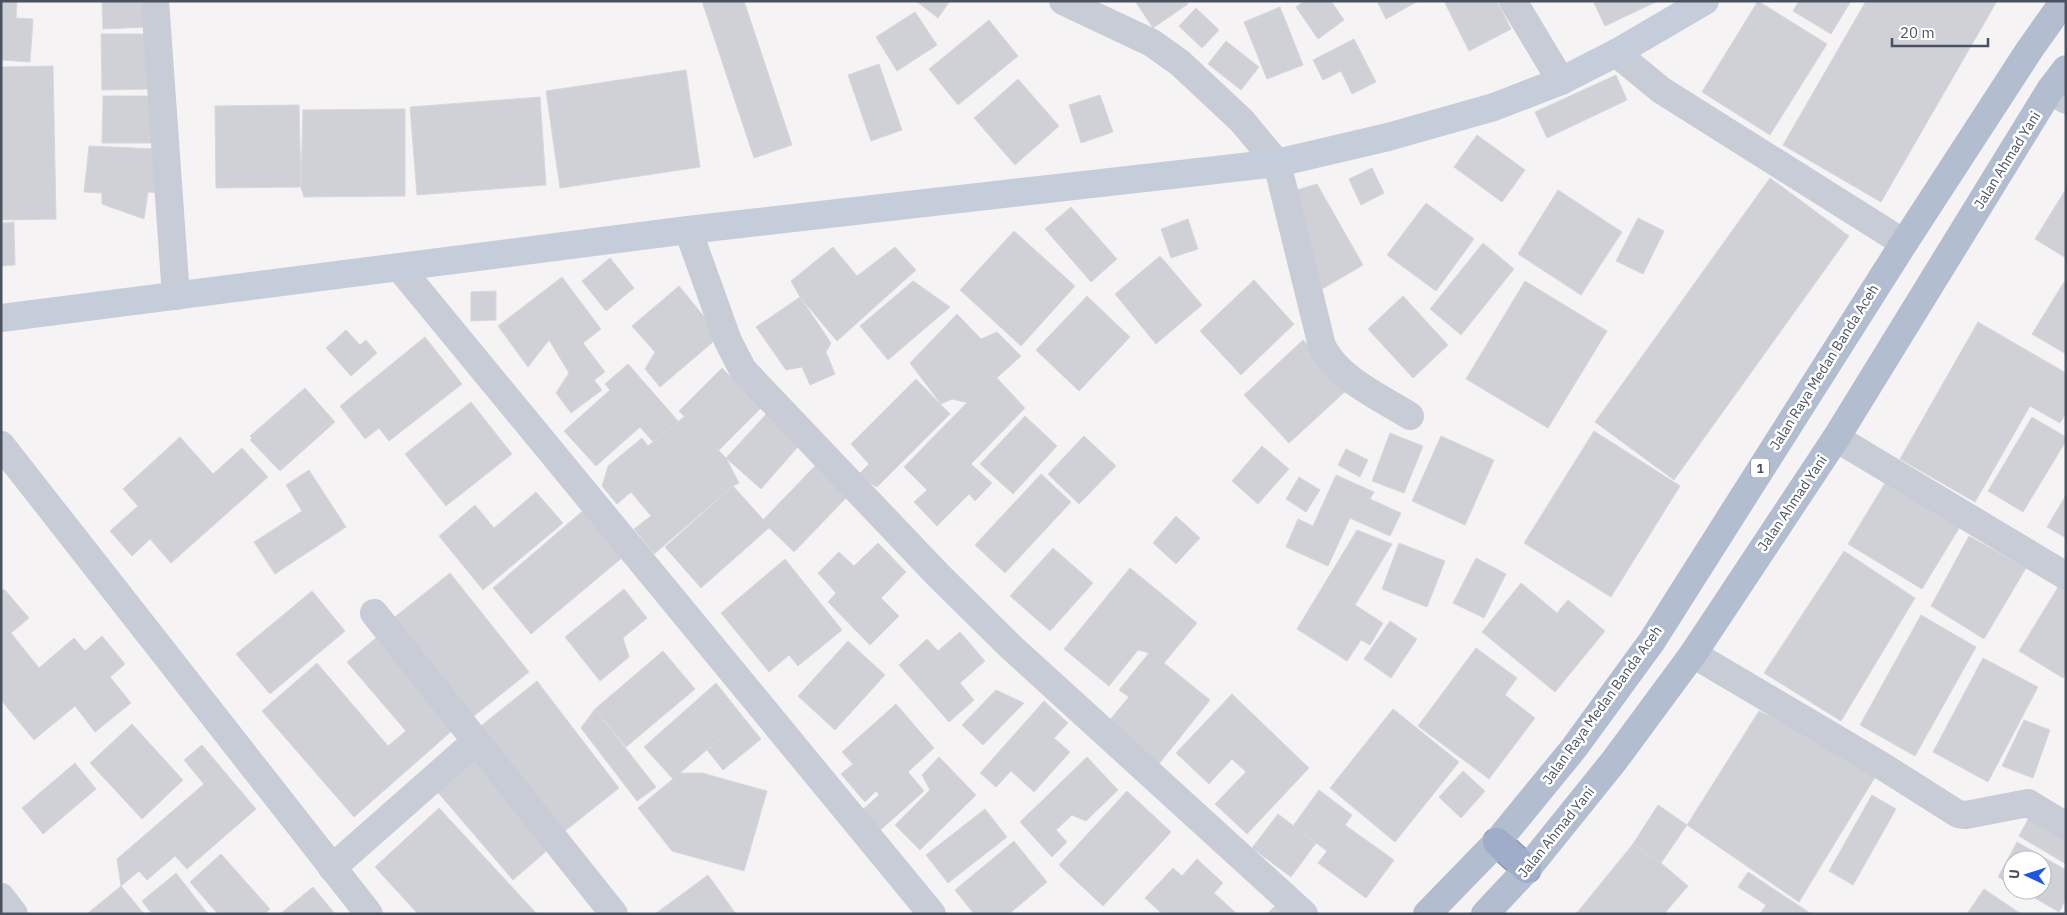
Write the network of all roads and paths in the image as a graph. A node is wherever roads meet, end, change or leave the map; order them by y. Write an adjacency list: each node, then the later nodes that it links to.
1 (154, 1): 13 (street)
2 (1063, 1): 9 (street)
3 (1513, 1): 7 (street)
4 (1705, 1): 6 (main road)
5 (2064, 1): 11 (main road, Jalan Raya Medan Banda Aceh / 1)
6 (1616, 53): 7 (main road); 11 (street)
7 (1560, 81): 9 (main road)
8 (2061, 86): 16 (main road, Jalan Ahmad Yani)
9 (1277, 163): 10 (main road); 15 (street)
10 (688, 230): 12 (main road); 31 (street)
11 (1904, 243): 23 (main road, Jalan Raya Medan Banda Aceh / 1)
12 (399, 267): 13 (main road); 30 (street)
13 (176, 296): 14 (main road)
14 (1, 318)
15 (1410, 416)
16 (1836, 438): 18 (street); 20 (main road, Jalan Ahmad Yani)
17 (1, 445): 24 (street)
18 (2066, 576)
19 (374, 614): 21 (street)
20 (1693, 654): 22 (street); 25 (main road, Jalan Ahmad Yani)
21 (476, 741): 24 (street); 29 (street)
22 (2066, 826)
23 (1497, 842): 25 (highway); 32 (main road, Jalan Raya Medan Banda Aceh / 1)
24 (332, 868): 28 (street)
25 (1527, 869): 33 (main road, Jalan Ahmad Yani)
26 (1, 898): 27 (street)
27 (14, 914)
28 (369, 914)
29 (614, 914)
30 (932, 914)
31 (1304, 914)
32 (1427, 914)
33 (1485, 914)

